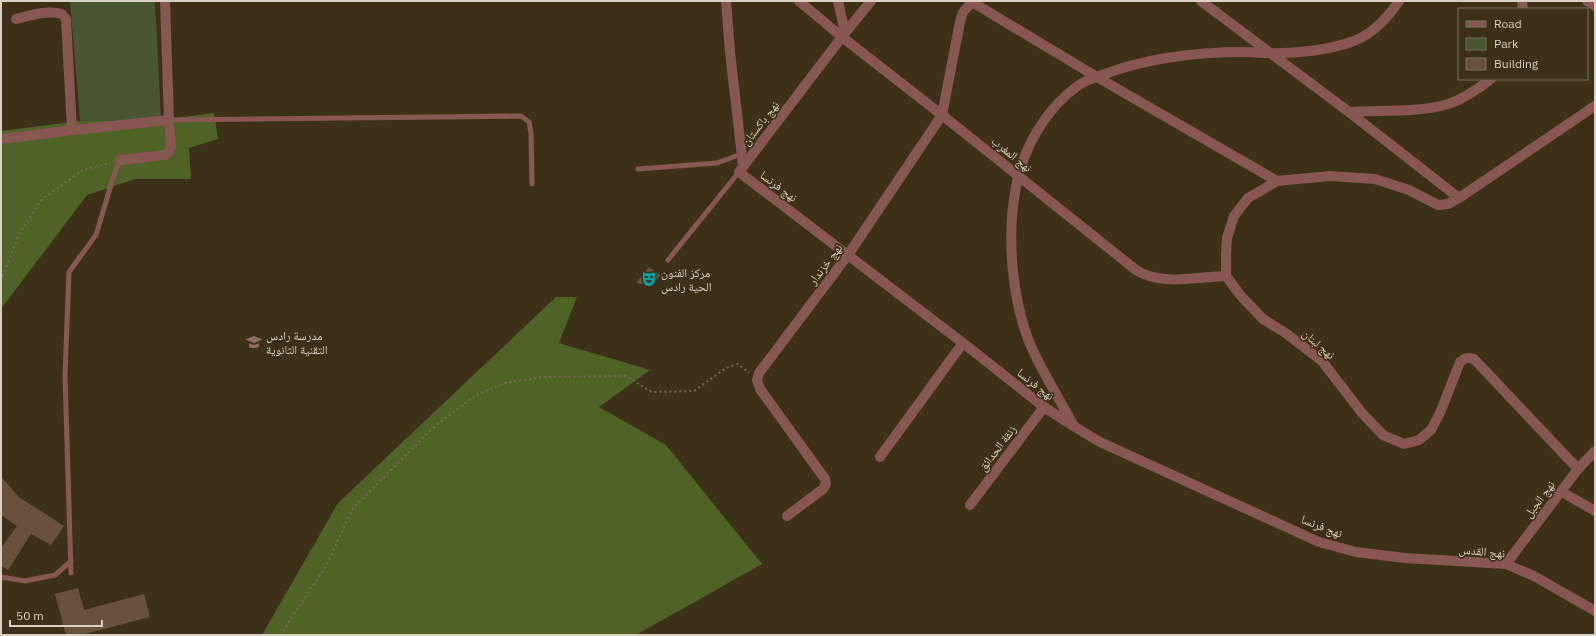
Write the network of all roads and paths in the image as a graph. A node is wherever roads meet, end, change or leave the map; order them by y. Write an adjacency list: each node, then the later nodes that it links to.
1 (166, 1): 19 (street)
2 (726, 1): 22 (street)
3 (799, 1): 12 (street, نهج المغرب)
4 (838, 1): 12 (street)
5 (871, 1): 12 (street, نهج باكستان)
6 (1201, 1): 13 (street)
7 (1399, 1): 13 (street)
8 (1587, 1): 10 (street)
9 (972, 2): 14 (street); 18 (street, نهج خزندار)
10 (1595, 6)
11 (16, 19): 20 (street)
12 (843, 35): 18 (street, نهج المغرب); 25 (street, نهج باكستان)
13 (1270, 53): 14 (street); 17 (street)
14 (1097, 77): 26 (street); 27 (street)
15 (1490, 80): 17 (street)
16 (1595, 106): 29 (street)
17 (1349, 112): 29 (street)
18 (942, 115): 26 (street, نهج المغرب); 30 (street, نهج خزندار)
19 (169, 120): 20 (street); 23 (street); 28 (lane)
20 (72, 130): 21 (street)
21 (1, 139)
22 (742, 154): 24 (lane); 25 (street)
23 (120, 160): 33 (path); 46 (lane)
24 (638, 169)
25 (741, 169): 30 (street, نهج فرنسا); 31 (lane, نهج باكستان)
26 (1018, 175): 32 (street, نهج المغرب); 37 (street)
27 (1277, 180): 29 (street); 32 (street)
28 (532, 184)
29 (1459, 198)
30 (848, 255): 34 (street, نهج فرنسا); 35 (street, نهج خزندار)
31 (668, 260)
32 (1226, 276): 40 (street, نهج لبنان)
33 (1, 281)
34 (963, 343): 36 (street, نهج فرنسا); 39 (street)
35 (757, 380): 44 (street); 51 (path)
36 (1044, 407): 37 (street, نهج فرنسا); 42 (street, زنقة الحدائق)
37 (1075, 427): 45 (street, نهج فرنسا)
38 (1595, 451): 40 (street, نهج الجبل)
39 (880, 457)
40 (1578, 469): 41 (street, نهج الجبل)
41 (1562, 492): 43 (street); 47 (street, نهج الجبل)
42 (970, 505)
43 (1595, 511)
44 (787, 516)
45 (1356, 552): 47 (street, نهج القدس)
46 (71, 561): 48 (lane); 49 (lane)
47 (1506, 564): 50 (street, نهج القدس)
48 (72, 573)
49 (1, 577)
50 (1595, 611)
51 (280, 635)

